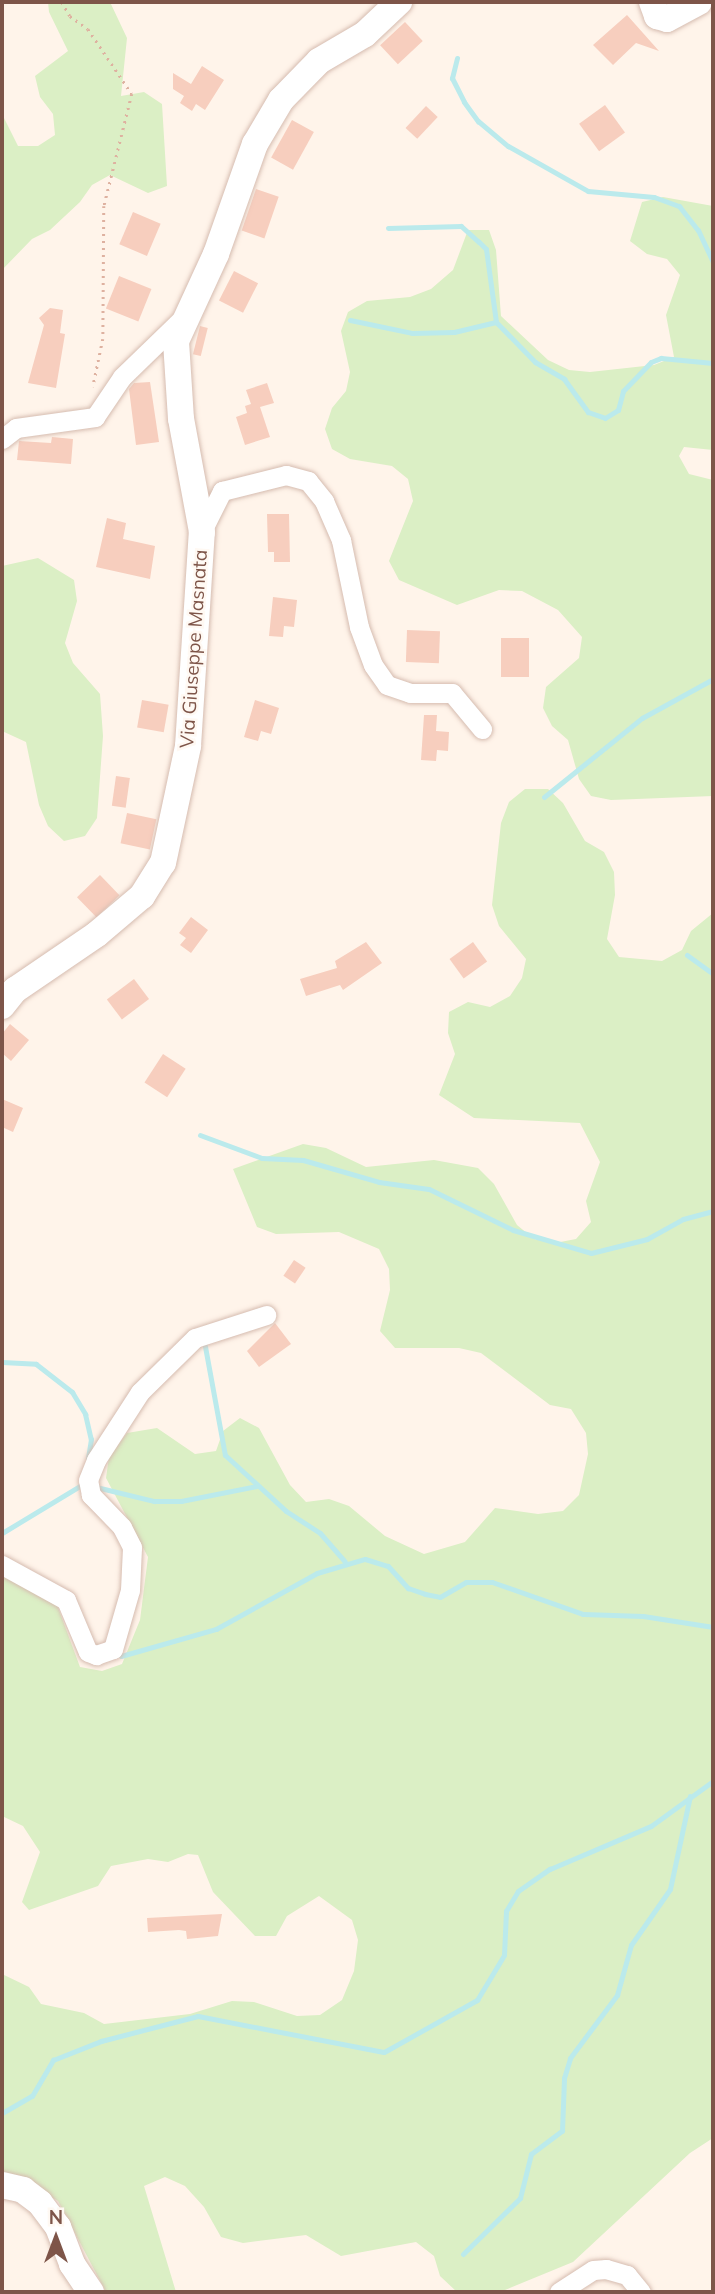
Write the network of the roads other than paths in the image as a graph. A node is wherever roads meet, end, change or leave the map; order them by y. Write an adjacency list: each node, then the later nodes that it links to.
1 (399, 2): 4 (street, Via Giuseppe Masnata)
2 (652, 2): 3 (street)
3 (699, 2)
4 (184, 316): 5 (street); 6 (street, Via Giuseppe Masnata)
5 (2, 439)
6 (202, 531): 7 (street); 8 (street, Via Giuseppe Masnata)
7 (482, 729)
8 (2, 1006)
9 (266, 1315): 10 (street)
10 (2, 1565)
11 (2, 2185): 12 (street)
12 (91, 2292)
13 (559, 2292): 14 (street)
14 (641, 2292)

